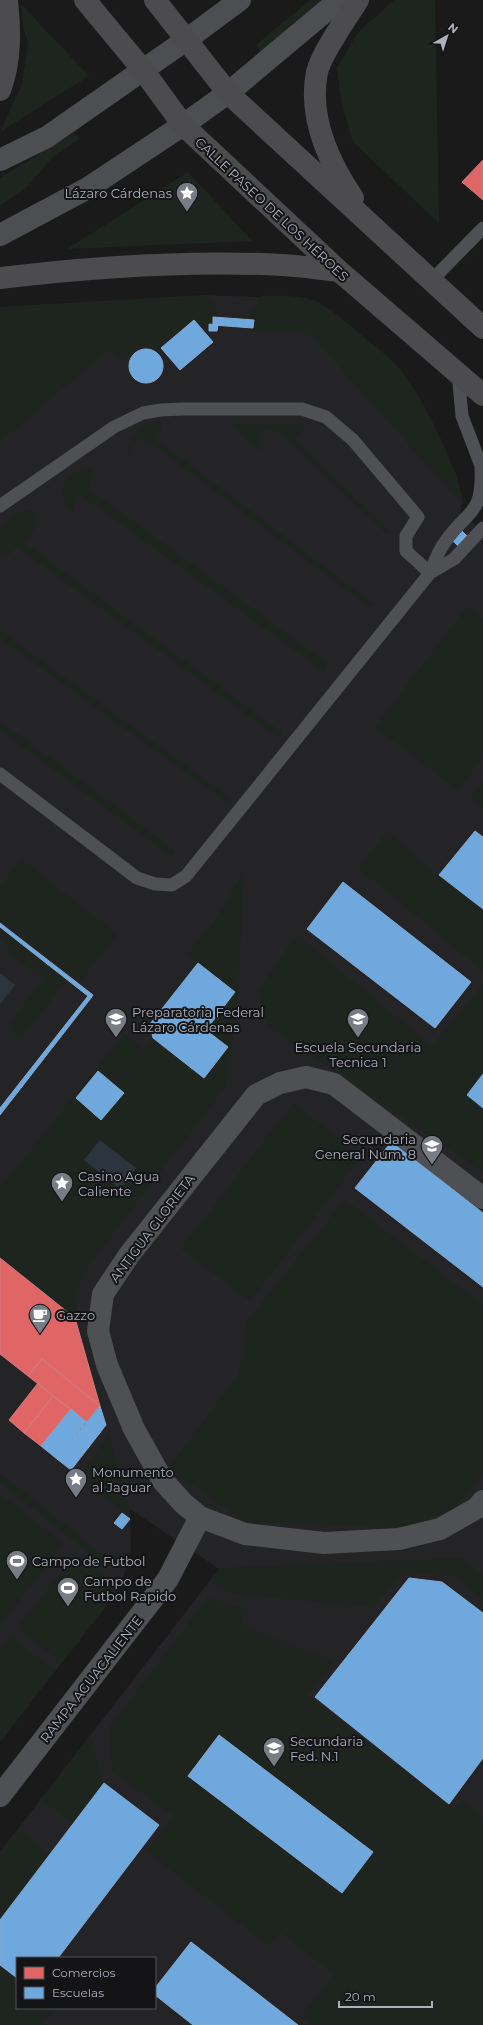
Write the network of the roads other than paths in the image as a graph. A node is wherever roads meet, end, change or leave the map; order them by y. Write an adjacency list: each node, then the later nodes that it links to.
1 (7, 0): 9 (main road)
2 (85, 0): 8 (main road, CALLE PASEO DE LOS HÉROES)
3 (155, 0): 7 (main road)
4 (240, 0): 7 (main road)
5 (339, 0): 10 (main road)
6 (358, 0): 13 (main road)
7 (186, 40): 8 (main road); 10 (main road)
8 (143, 70): 11 (main road, CALLE PASEO DE LOS HÉROES); 12 (main road)
9 (0, 90)
10 (228, 93): 11 (main road); 13 (main road)
11 (183, 125): 15 (main road); 16 (main road, CALLE PASEO DE LOS HÉROES)
12 (0, 160)
13 (372, 227): 18 (main road)
14 (483, 228): 18 (lane)
15 (0, 235)
16 (339, 271): 17 (main road); 20 (main road, CALLE PASEO DE LOS HÉROES)
17 (2, 280)
18 (431, 281): 19 (main road)
19 (483, 328)
20 (458, 373): 21 (main road, CALLE PASEO DE LOS HÉROES); 22 (lane)
21 (483, 395)
22 (482, 469): 25 (lane)
23 (0, 506): 25 (lane)
24 (483, 528): 25 (lane)
25 (430, 573): 26 (lane)
26 (0, 774)
27 (483, 1198): 29 (street, ANTIGUA GLORIETA)
28 (483, 1501): 29 (street, ANTIGUA GLORIETA)
29 (200, 1517): 30 (street, RAMPA AGUACALIENTE)
30 (0, 1796)

